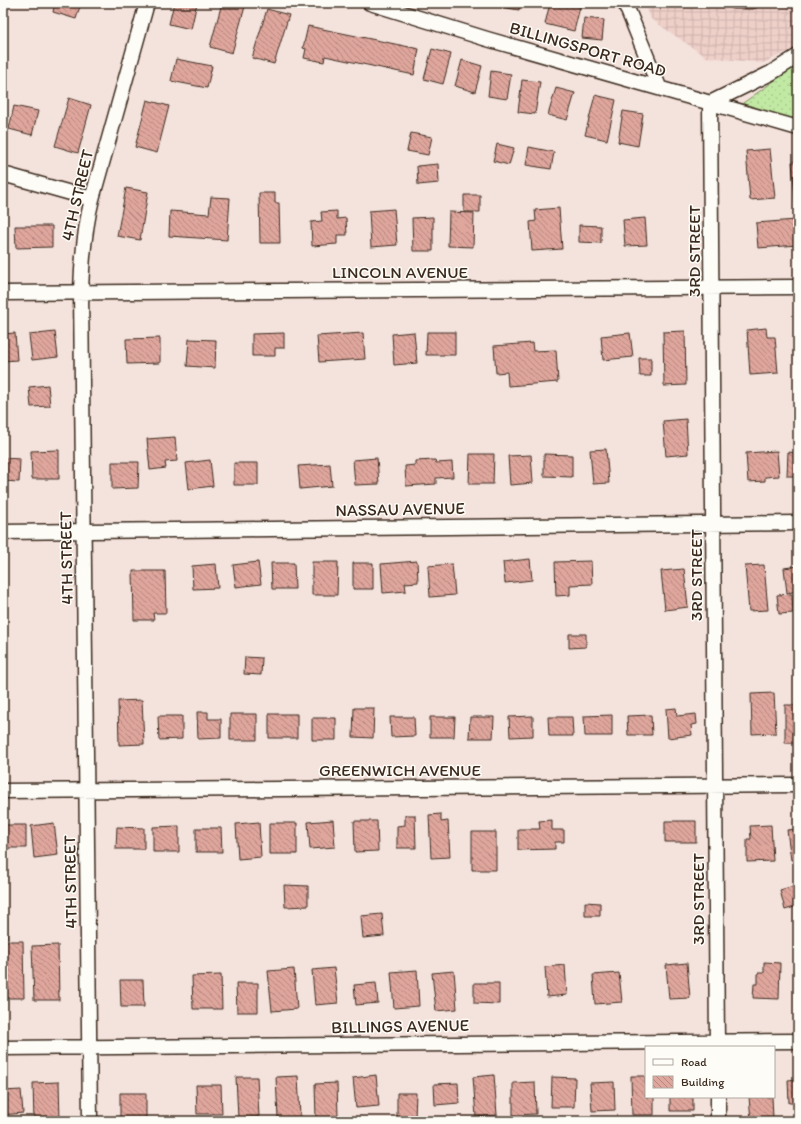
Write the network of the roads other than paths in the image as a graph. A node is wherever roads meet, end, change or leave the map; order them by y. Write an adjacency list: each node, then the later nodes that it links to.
1 (147, 3): 9 (street, 4TH STREET)
2 (370, 3): 5 (street, BILLINGSPORT ROAD)
3 (625, 3): 5 (street)
4 (798, 56): 6 (street)
5 (659, 87): 6 (street, BILLINGSPORT ROAD)
6 (710, 103): 7 (street, BILLINGSPORT ROAD); 10 (street, 3RD STREET)
7 (798, 128)
8 (3, 174): 9 (street)
9 (92, 199): 12 (street, 4TH STREET)
10 (712, 288): 11 (street, LINCOLN AVENUE); 12 (street, LINCOLN AVENUE); 14 (street, 3RD STREET)
11 (798, 288)
12 (81, 292): 13 (street, LINCOLN AVENUE); 16 (street, 4TH STREET)
13 (3, 293)
14 (713, 524): 15 (street, NASSAU AVENUE); 16 (street, NASSAU AVENUE); 19 (street, 3RD STREET)
15 (798, 524)
16 (84, 531): 17 (street, NASSAU AVENUE); 21 (street, 4TH STREET)
17 (3, 532)
18 (798, 784): 19 (street, GREENWICH AVENUE)
19 (715, 785): 21 (street, GREENWICH AVENUE); 23 (street, 3RD STREET)
20 (3, 790): 21 (street, GREENWICH AVENUE)
21 (87, 790): 24 (street, 4TH STREET)
22 (798, 1041): 23 (street, BILLINGS AVENUE)
23 (717, 1044): 24 (street, BILLINGS AVENUE)
24 (89, 1047): 25 (street, BILLINGS AVENUE); 27 (street, 4TH STREET)
25 (3, 1048)
26 (718, 1098): 28 (street)
27 (90, 1121)
28 (718, 1121)

